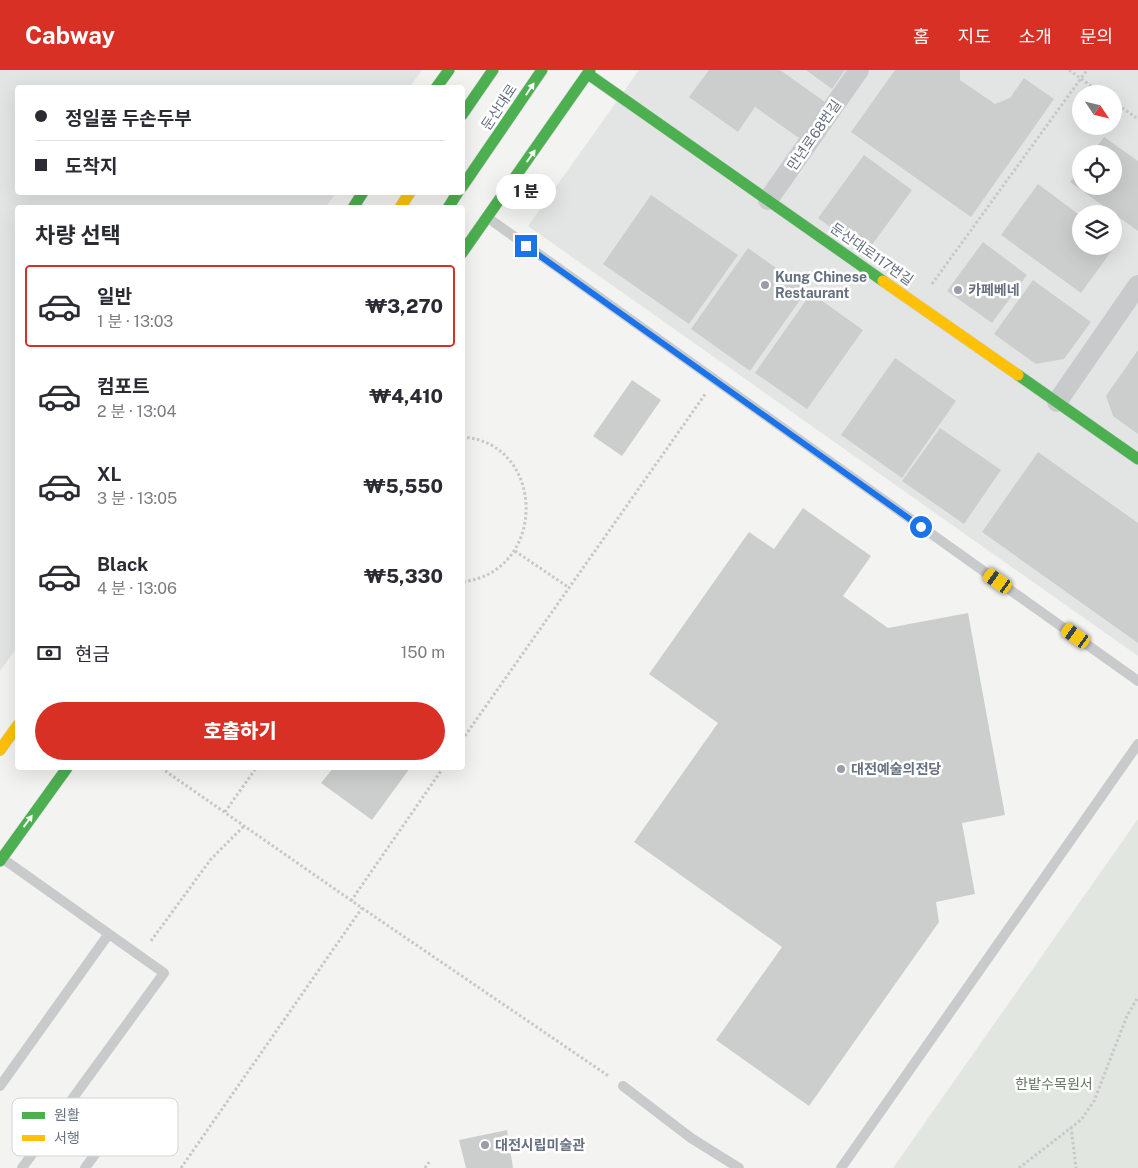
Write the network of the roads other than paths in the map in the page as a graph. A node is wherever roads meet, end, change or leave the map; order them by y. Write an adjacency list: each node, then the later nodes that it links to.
1 (449, 70): 6 (street)
2 (492, 70): 7 (street, 둔산대로)
3 (542, 70): 8 (street, 둔산대로, one-way to 3)
4 (860, 70): 9 (street, 만년로68번길)
5 (589, 72): 9 (street, 둔산대로117번길); 10 (street, one-way to 5)
6 (438, 85)
7 (465, 110)
8 (465, 182)
9 (768, 200): 13 (street, 둔산대로117번길)
10 (488, 218): 11 (street); 15 (lane)
11 (465, 249)
12 (1138, 285): 13 (street)
13 (1057, 402): 14 (street, 둔산대로117번길)
14 (1138, 459)
15 (1138, 681)
16 (15, 729): 18 (street)
17 (1138, 744): 30 (lane)
18 (0, 750)
19 (66, 770): 20 (street, one-way to 19)
20 (1, 860): 21 (lane)
21 (108, 935): 22 (lane); 24 (lane)
22 (0, 1086)
23 (623, 1086): 29 (lane)
24 (73, 1098)
25 (31, 1156): 27 (lane)
26 (94, 1156): 28 (lane)
27 (22, 1168)
28 (85, 1168)
29 (739, 1168)
30 (841, 1168)

